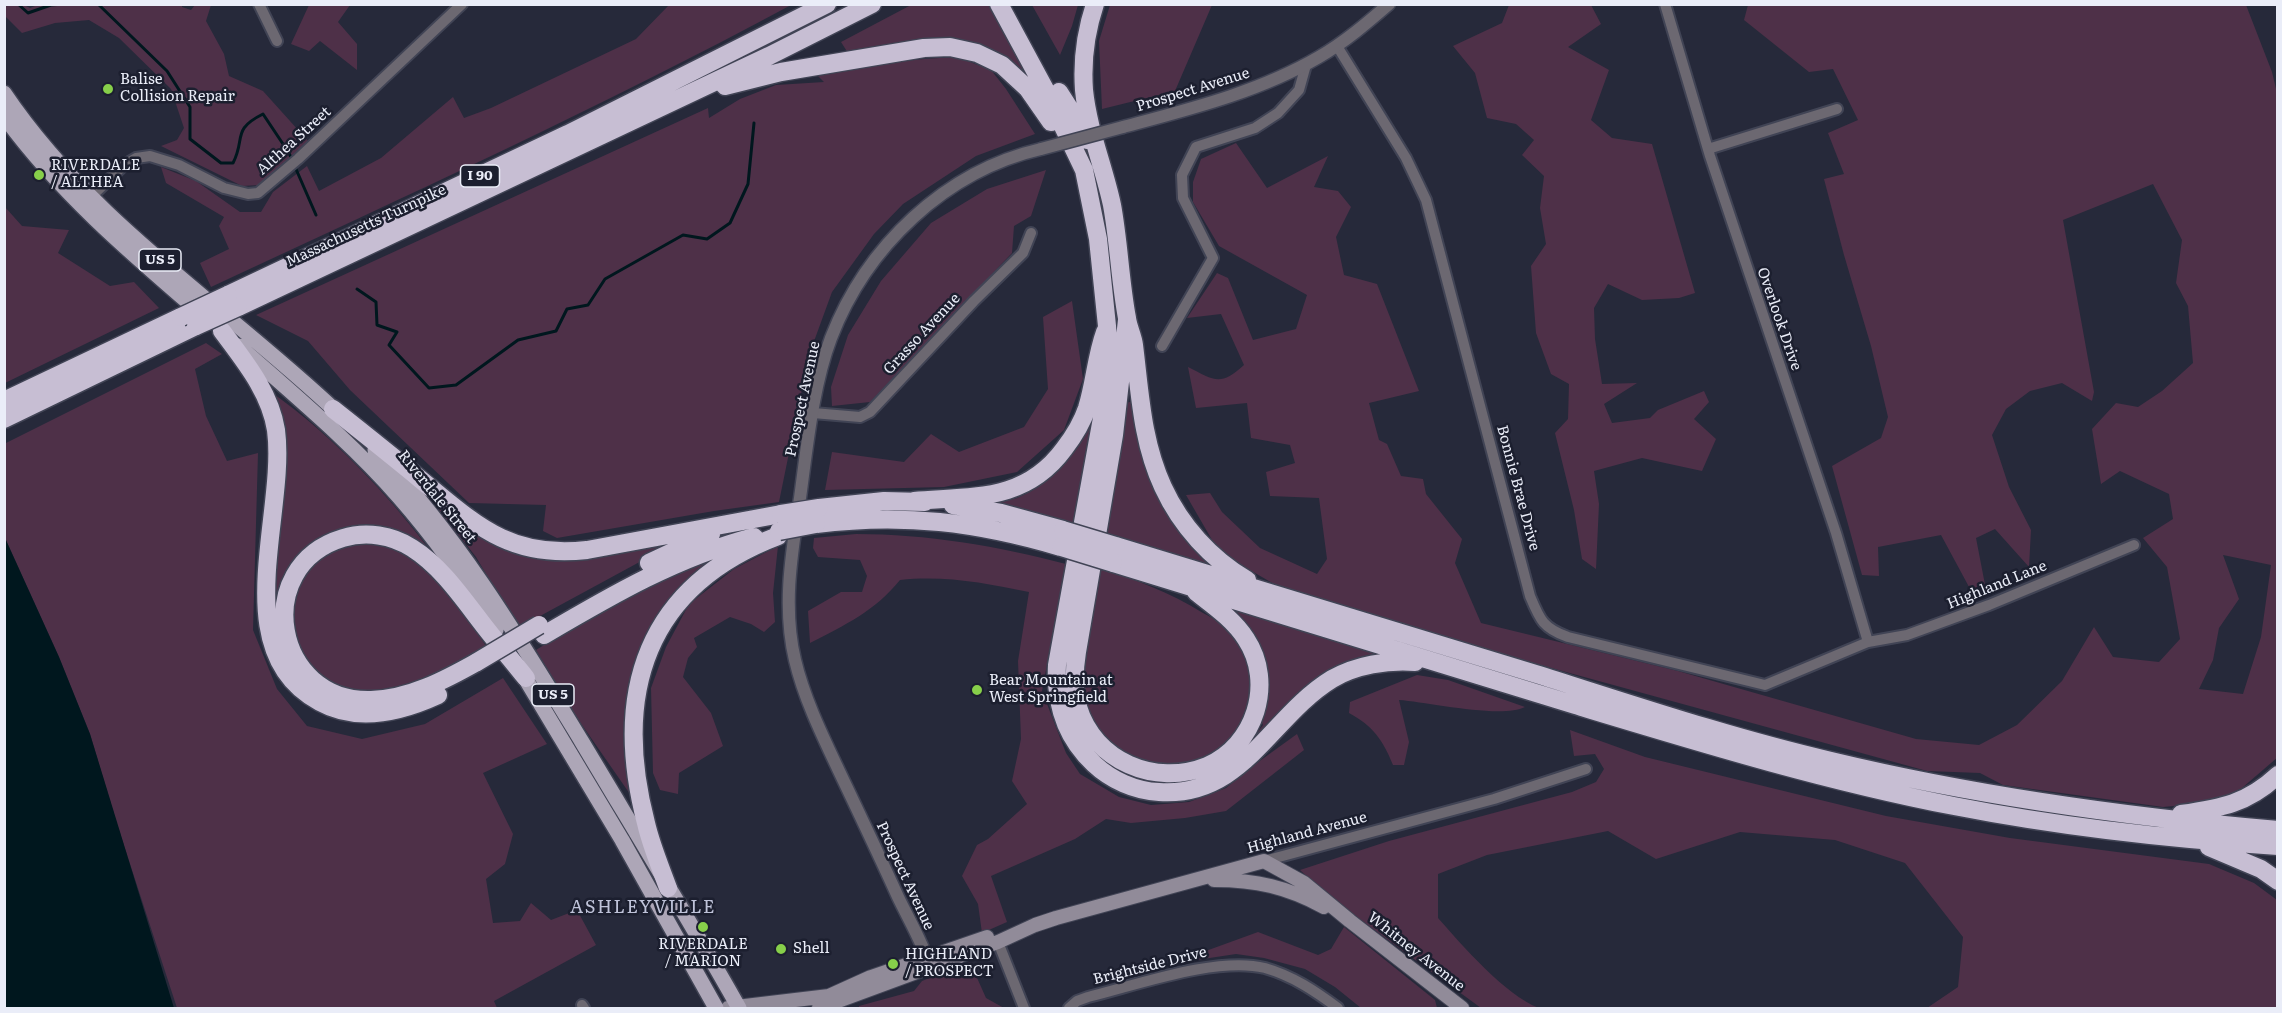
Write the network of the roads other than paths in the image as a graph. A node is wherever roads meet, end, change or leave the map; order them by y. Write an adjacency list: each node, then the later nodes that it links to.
1 (259, 4): 11 (street)
2 (462, 4): 21 (street, Althea Street)
3 (813, 4): 13 (highway)
4 (827, 4): 13 (highway, Massachusetts Turnpike / I 90)
5 (872, 4): 16 (highway, Massachusetts Turnpike / I 90)
6 (999, 4): 20 (highway)
7 (1011, 4): 20 (highway)
8 (1095, 4): 20 (highway)
9 (1389, 4): 12 (street, Prospect Avenue)
10 (1665, 4): 19 (street, Overlook Drive)
11 (277, 41)
12 (1337, 46): 14 (street, Prospect Avenue); 43 (street, Bonnie Brae Drive)
13 (730, 54): 23 (highway, Massachusetts Turnpike / I 90)
14 (1305, 65): 27 (street); 31 (street, Prospect Avenue, bridge)
15 (4, 93): 21 (main road, Riverdale Street / US 5)
16 (687, 94): 20 (highway); 23 (highway, Massachusetts Turnpike / I 90)
17 (1837, 109): 19 (street)
18 (4, 116): 26 (main road, Riverdale Street / US 5)
19 (1708, 149): 43 (street, Overlook Drive)
20 (1092, 168): 24 (highway); 25 (highway)
21 (91, 197): 30 (main road, Riverdale Street / US 5)
22 (1031, 233): 31 (street, Grasso Avenue)
23 (233, 301): 28 (highway, Massachusetts Turnpike / I 90, bridge)
24 (1127, 320): 40 (highway); 41 (highway)
25 (1107, 326): 33 (highway); 44 (highway)
26 (222, 331): 45 (highway); 46 (main road, Riverdale Street / US 5)
27 (1162, 346)
28 (45, 391): 29 (highway, Massachusetts Turnpike / I 90); 32 (highway, Massachusetts Turnpike / I 90)
29 (4, 401)
30 (333, 409): 35 (highway); 58 (main road, Riverdale Street / US 5)
31 (813, 413): 62 (street, Prospect Avenue)
32 (4, 419)
33 (914, 501): 34 (highway); 37 (highway)
34 (812, 519): 36 (highway, bridge); 36 (highway, bridge); 37 (highway)
35 (752, 520): 36 (highway); 42 (highway)
36 (779, 527): 42 (highway); 58 (highway)
37 (1062, 538): 39 (highway, bridge)
38 (2134, 545): 43 (street, Highland Lane)
39 (1114, 554): 40 (highway); 41 (highway)
40 (1188, 586): 44 (highway)
41 (1267, 592): 49 (highway)
42 (542, 630): 45 (highway)
43 (1868, 642)
44 (1441, 664): 51 (highway)
45 (480, 667): 46 (highway)
46 (526, 678): 63 (main road, Riverdale Street / US 5)
47 (1586, 769): 54 (street, Highland Avenue)
48 (2277, 776): 49 (highway)
49 (2157, 817): 50 (highway)
50 (2277, 830)
51 (2188, 840): 52 (highway); 56 (highway)
52 (2277, 846)
53 (1264, 861): 54 (main road, Whitney Avenue); 55 (main road, Highland Avenue)
54 (1281, 862): 57 (main road); 59 (main road, Whitney Avenue)
55 (1194, 880): 57 (main road, Whitney Avenue); 60 (main road, Highland Avenue)
56 (2277, 881)
57 (1271, 885): 59 (main road, Whitney Avenue)
58 (668, 888): 64 (main road, Riverdale Street / US 5)
59 (1350, 921): 69 (main road, Whitney Avenue)
60 (1035, 925): 61 (main road, Highland Avenue); 62 (main road, Highland Avenue)
61 (998, 942): 62 (main road, Highland Avenue); 66 (street)
62 (928, 962): 64 (main road, Highland Avenue); 65 (main road, Highland Avenue)
63 (716, 1008)
64 (735, 1008)
65 (819, 1008)
66 (1024, 1008)
67 (1069, 1008): 68 (street, Brightside Drive)
68 (1338, 1008)
69 (1462, 1008)

